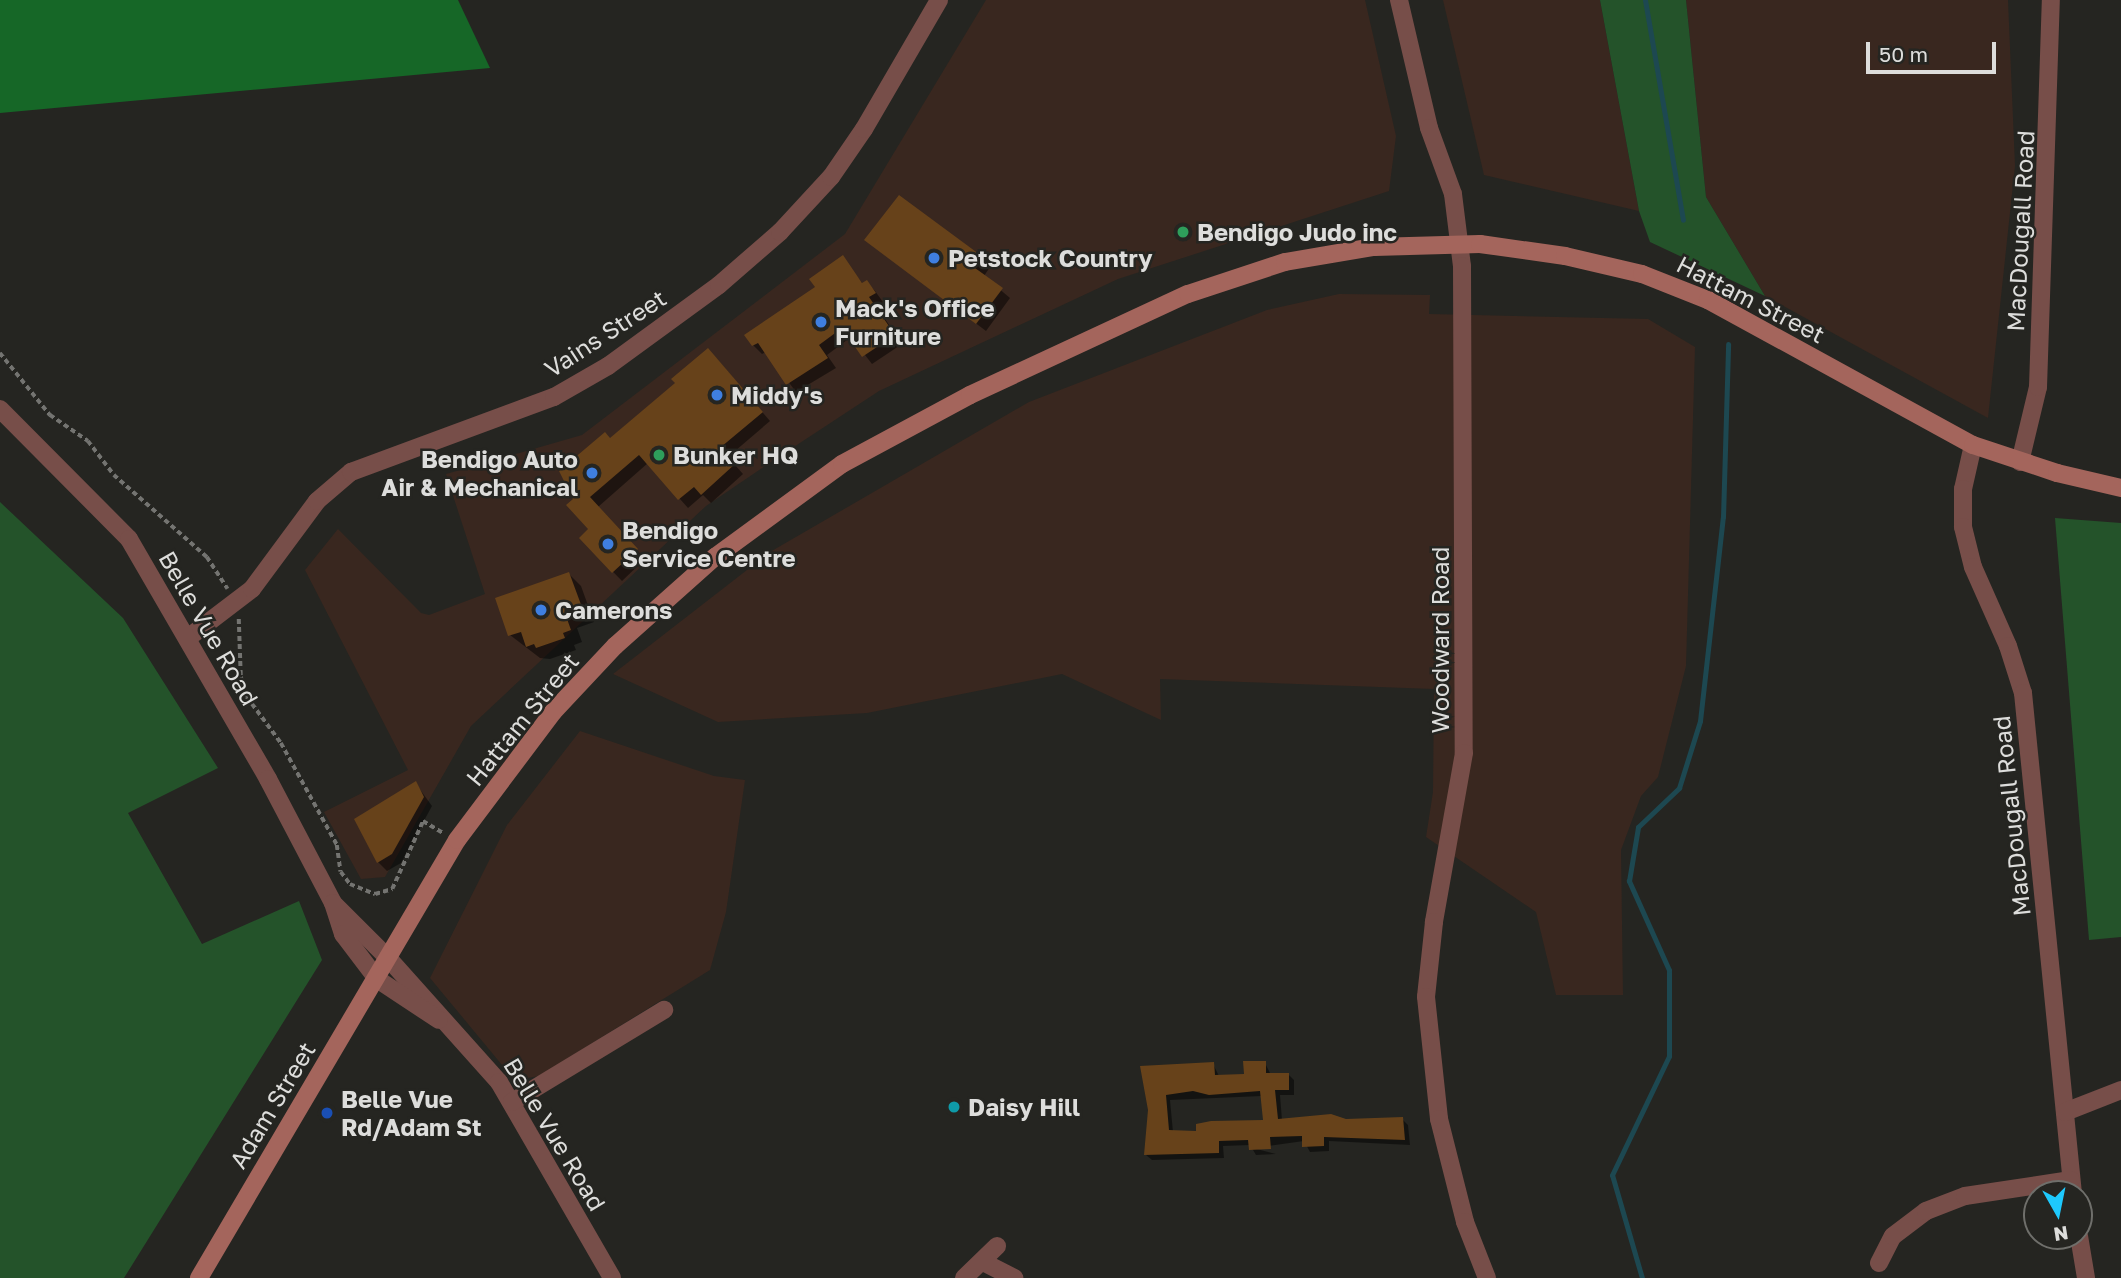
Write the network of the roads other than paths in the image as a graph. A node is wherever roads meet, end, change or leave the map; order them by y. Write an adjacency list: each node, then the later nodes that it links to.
1 (939, 0): 9 (street, Vains Street)
2 (1399, 0): 4 (street, Woodward Road)
3 (2051, 0): 7 (street, MacDougall Road)
4 (1460, 244): 6 (main road, Hattam Street); 11 (main road, Hattam Street); 28 (street, Woodward Road)
5 (0, 409): 9 (street, Belle Vue Road)
6 (1973, 445): 7 (main road, Hattam Street); 17 (street, MacDougall Road)
7 (2020, 462): 8 (main road, Hattam Street)
8 (2121, 488)
9 (189, 637): 10 (street, Belle Vue Road)
10 (333, 903): 11 (street, Belle Vue Road); 12 (street, Belle Vue Road)
11 (389, 958): 12 (main road, Adam Street); 14 (street, Belle Vue Road)
12 (377, 979): 14 (street, Belle Vue Road); 24 (main road, Adam Street)
13 (664, 1010): 16 (street)
14 (445, 1023): 16 (street, Belle Vue Road)
15 (2121, 1090): 17 (street)
16 (512, 1102): 25 (street, Belle Vue Road)
17 (2065, 1112): 18 (street, MacDougall Road)
18 (2071, 1180)
19 (2023, 1191): 23 (street)
20 (997, 1246): 22 (street)
21 (2081, 1250): 29 (street)
22 (985, 1263): 26 (street); 27 (street)
23 (1879, 1263)
24 (199, 1278)
25 (612, 1278)
26 (964, 1278)
27 (1014, 1278)
28 (1487, 1278)
29 (2086, 1278)

